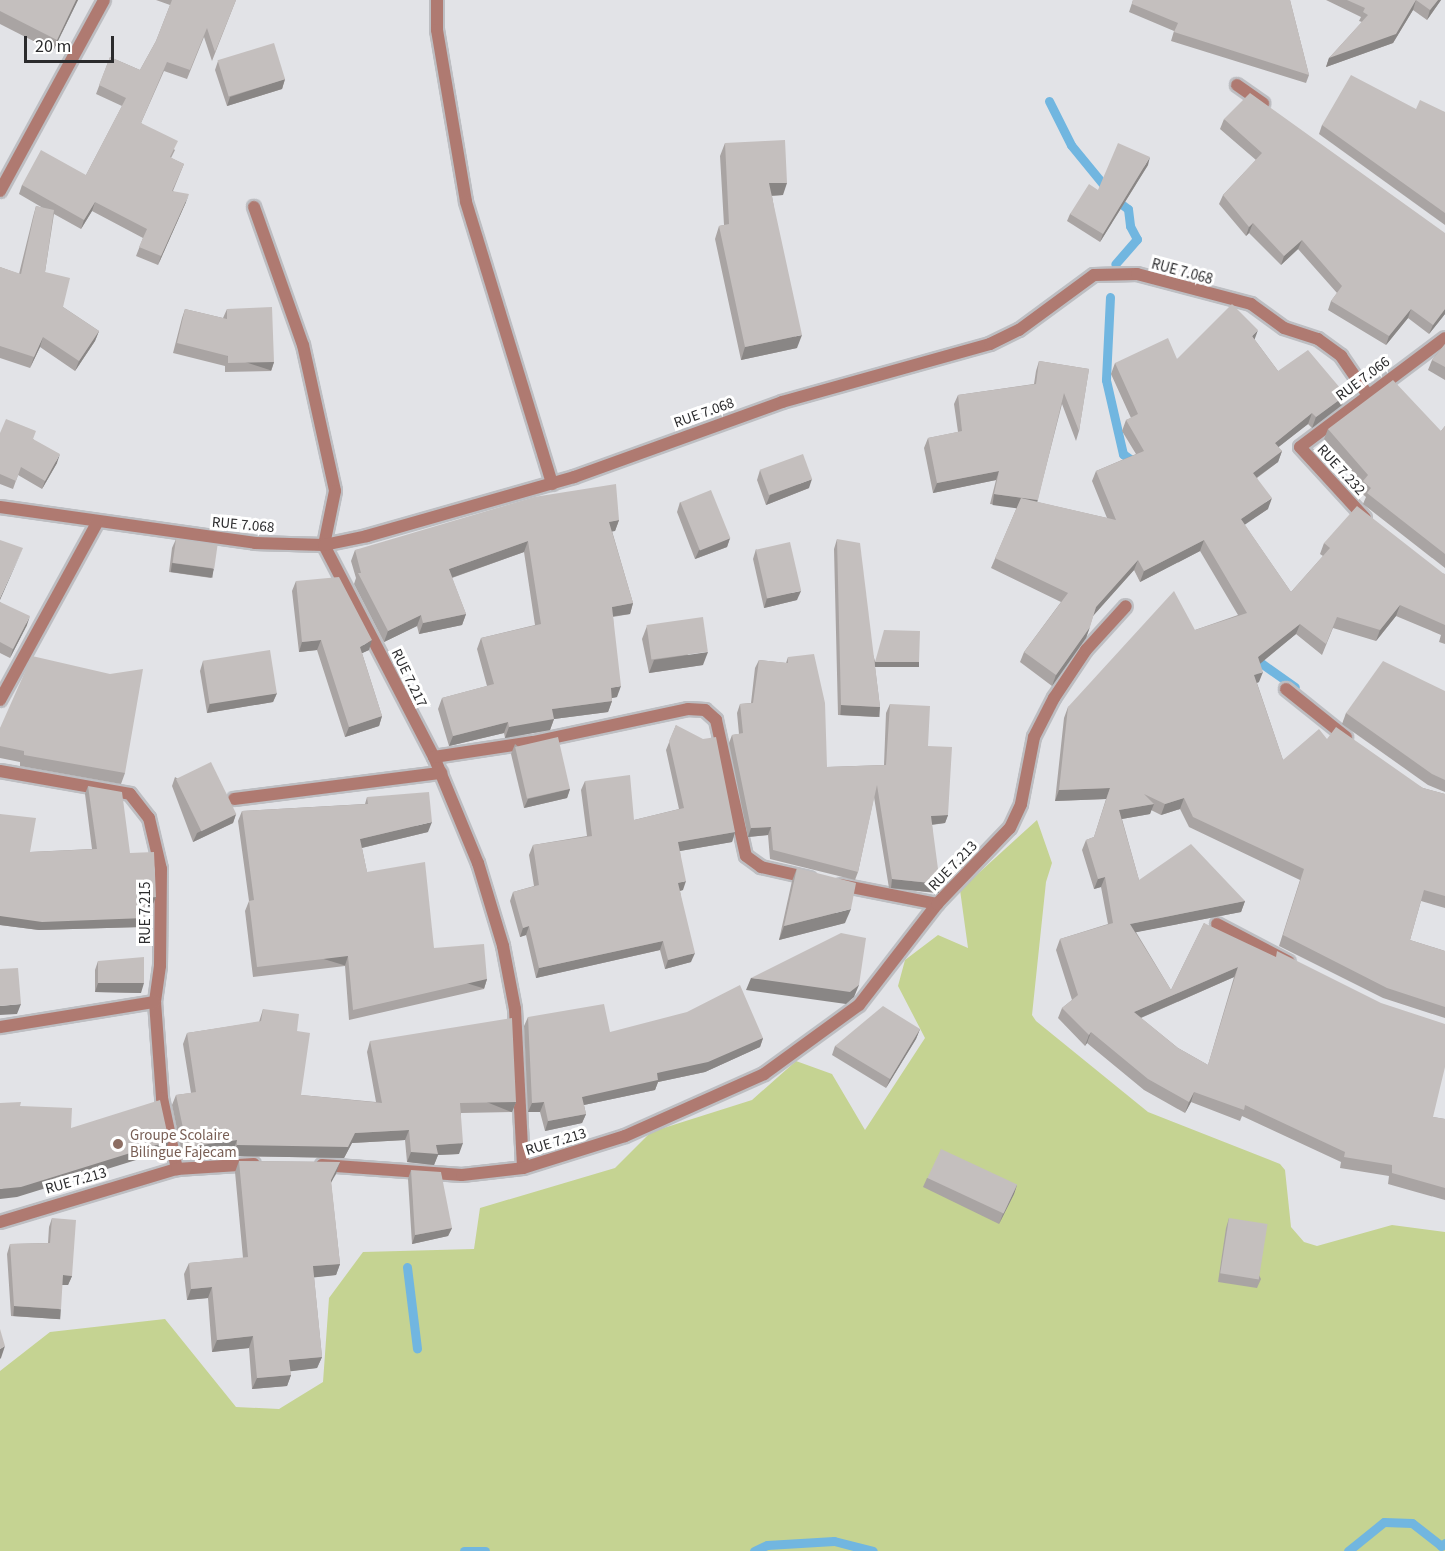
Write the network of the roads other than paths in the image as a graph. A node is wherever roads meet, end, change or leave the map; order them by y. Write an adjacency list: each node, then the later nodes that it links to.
1 (104, 0): 5 (street)
2 (437, 0): 10 (street)
3 (1237, 85): 4 (street)
4 (1275, 112)
5 (0, 191)
6 (254, 207): 14 (street)
7 (1445, 338): 8 (street, RUE 7.066)
8 (1367, 394): 9 (street, RUE 7.066); 10 (street, RUE 7.068)
9 (1300, 447): 13 (street, RUE 7.232)
10 (552, 484): 14 (street, RUE 7.068)
11 (0, 507): 12 (street, RUE 7.068)
12 (97, 523): 14 (street, RUE 7.068); 17 (street)
13 (1377, 529)
14 (324, 545): 19 (street, RUE 7.217)
15 (1126, 606): 23 (street, RUE 7.213)
16 (1286, 689): 18 (street)
17 (0, 700)
18 (1360, 748)
19 (434, 757): 21 (street, RUE 7.217); 23 (street)
20 (0, 771): 26 (street, RUE 7.215)
21 (441, 773): 22 (street); 30 (street, RUE 7.217)
22 (234, 799)
23 (937, 904): 30 (street, RUE 7.213)
24 (1217, 924): 25 (street)
25 (1306, 970)
26 (155, 1002): 27 (street); 31 (street, RUE 7.215)
27 (0, 1027)
28 (306, 1163): 30 (street, RUE 7.213)
29 (273, 1164): 31 (street, RUE 7.213)
30 (523, 1168)
31 (177, 1169): 32 (street, RUE 7.213)
32 (0, 1222)

